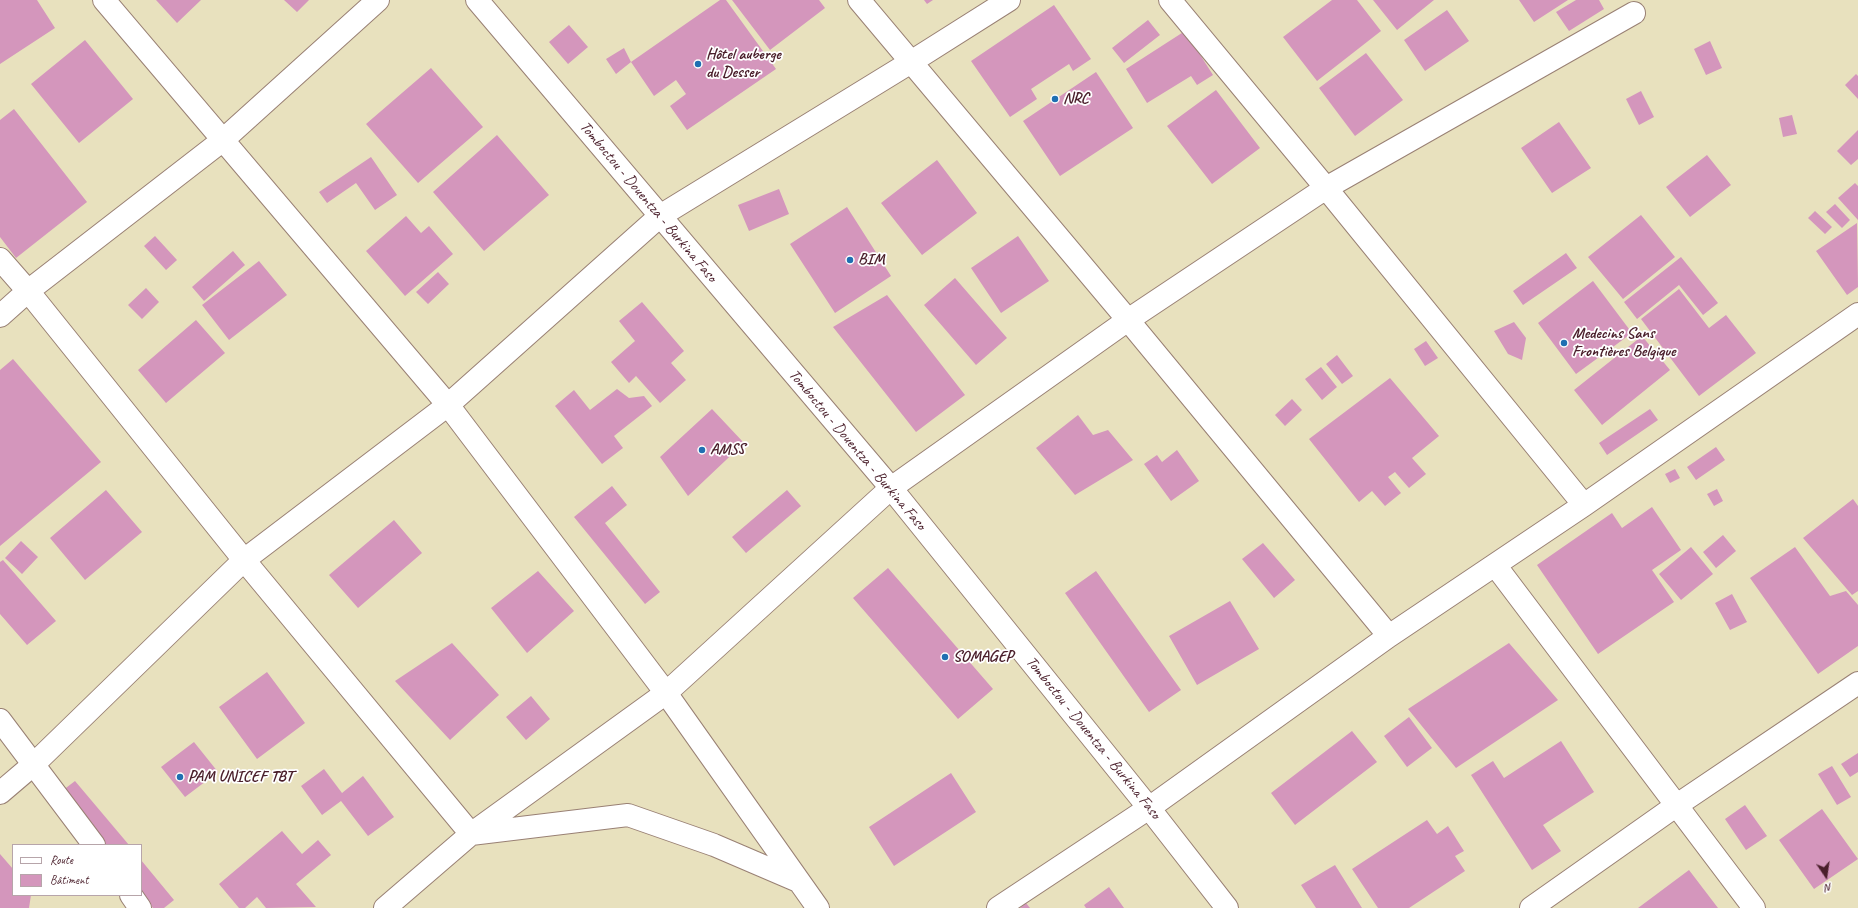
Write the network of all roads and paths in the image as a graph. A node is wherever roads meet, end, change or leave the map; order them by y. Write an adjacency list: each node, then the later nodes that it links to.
1 (104, 0): 9 (street)
2 (378, 0): 9 (street)
3 (477, 0): 11 (street, Tomboctou - Douentza - Burkina Faso)
4 (859, 0): 8 (street)
5 (1008, 0): 8 (street)
6 (1170, 0): 10 (street)
7 (1634, 13): 10 (street)
8 (911, 62): 11 (street); 16 (street)
9 (223, 140): 13 (street); 17 (street)
10 (1326, 188): 16 (street); 19 (street)
11 (660, 216): 17 (street); 18 (street, Tomboctou - Douentza - Burkina Faso)
12 (0, 259): 13 (street)
13 (28, 292): 15 (street); 20 (street)
14 (1858, 314): 19 (street)
15 (0, 316)
16 (1128, 320): 18 (street); 22 (street)
17 (448, 405): 20 (street); 24 (street)
18 (891, 488): 24 (street); 29 (street, Tomboctou - Douentza - Burkina Faso)
19 (1584, 505): 21 (street)
20 (244, 560): 26 (street); 30 (street)
21 (1496, 565): 22 (street); 28 (street)
22 (1389, 636): 29 (street)
23 (1858, 683): 28 (street)
24 (666, 693): 30 (street); 32 (street)
25 (0, 720): 26 (street)
26 (34, 764): 27 (street); 31 (street)
27 (0, 793)
28 (1678, 805): 39 (street); 40 (street)
29 (1149, 808): 37 (street); 38 (street, Tomboctou - Douentza - Burkina Faso)
30 (471, 834): 32 (street); 35 (street)
31 (93, 844)
32 (798, 881): 36 (street)
33 (132, 896): 34 (street)
34 (140, 908)
35 (385, 908)
36 (818, 908)
37 (998, 908)
38 (1227, 908)
39 (1531, 908)
40 (1754, 908)

